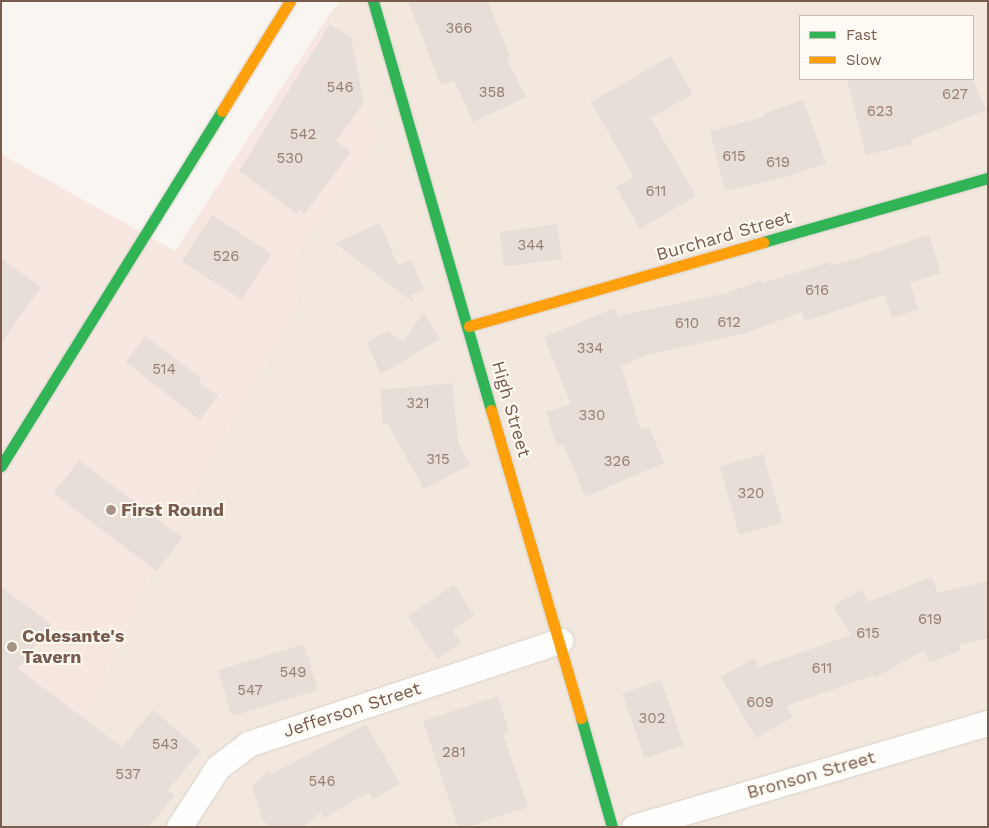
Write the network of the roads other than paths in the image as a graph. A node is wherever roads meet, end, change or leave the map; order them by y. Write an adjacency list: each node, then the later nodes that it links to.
1 (290, 1): 5 (street)
2 (373, 1): 4 (street, High Street)
3 (988, 178): 4 (street, Burchard Street)
4 (469, 326): 6 (street, High Street)
5 (1, 466)
6 (560, 641): 8 (street, Jefferson Street); 9 (street, High Street)
7 (988, 723): 10 (street, Bronson Street)
8 (179, 827)
9 (612, 827)
10 (634, 827)

